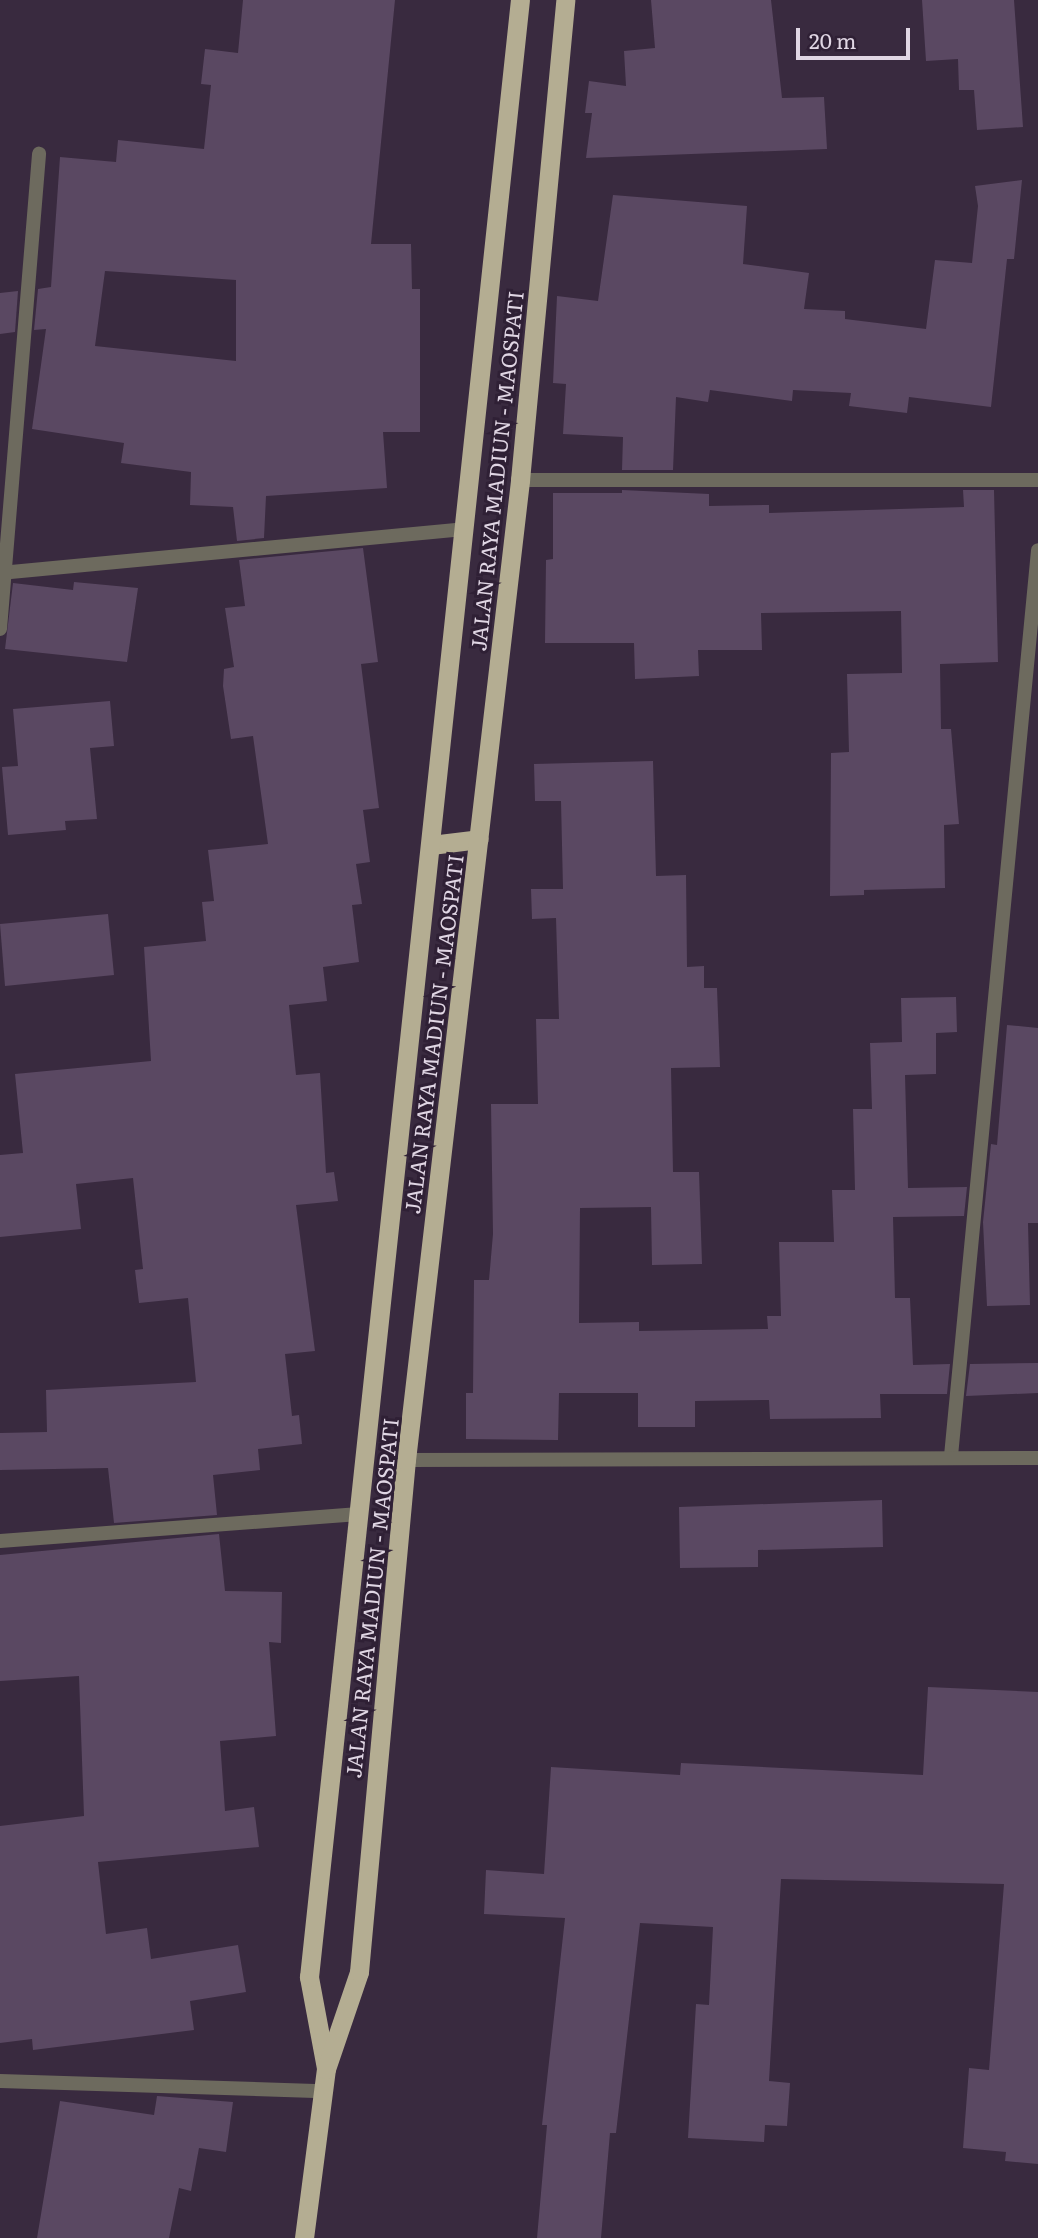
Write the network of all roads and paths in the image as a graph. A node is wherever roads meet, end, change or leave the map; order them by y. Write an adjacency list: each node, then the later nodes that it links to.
1 (520, 0): 6 (highway, JALAN RAYA MADIUN - MAOSPATI)
2 (565, 0): 4 (highway, JALAN RAYA MADIUN - MAOSPATI)
3 (39, 154): 8 (street)
4 (520, 480): 5 (street); 10 (highway, JALAN RAYA MADIUN - MAOSPATI)
5 (1038, 480)
6 (464, 530): 8 (street); 11 (highway, JALAN RAYA MADIUN - MAOSPATI)
7 (1038, 551): 12 (street)
8 (3, 573): 9 (street)
9 (0, 629)
10 (479, 839): 11 (highway); 14 (highway, JALAN RAYA MADIUN - MAOSPATI)
11 (431, 845): 15 (highway, JALAN RAYA MADIUN - MAOSPATI)
12 (951, 1457): 13 (street); 14 (street)
13 (1038, 1458)
14 (406, 1460): 17 (highway, JALAN RAYA MADIUN - MAOSPATI)
15 (359, 1514): 16 (street); 17 (highway, JALAN RAYA MADIUN - MAOSPATI)
16 (0, 1541)
17 (326, 2068): 19 (highway, JALAN RAYA MADIUN - MAOSPATI)
18 (0, 2081): 19 (street)
19 (323, 2091): 20 (highway, JALAN RAYA MADIUN - MAOSPATI)
20 (304, 2238)

